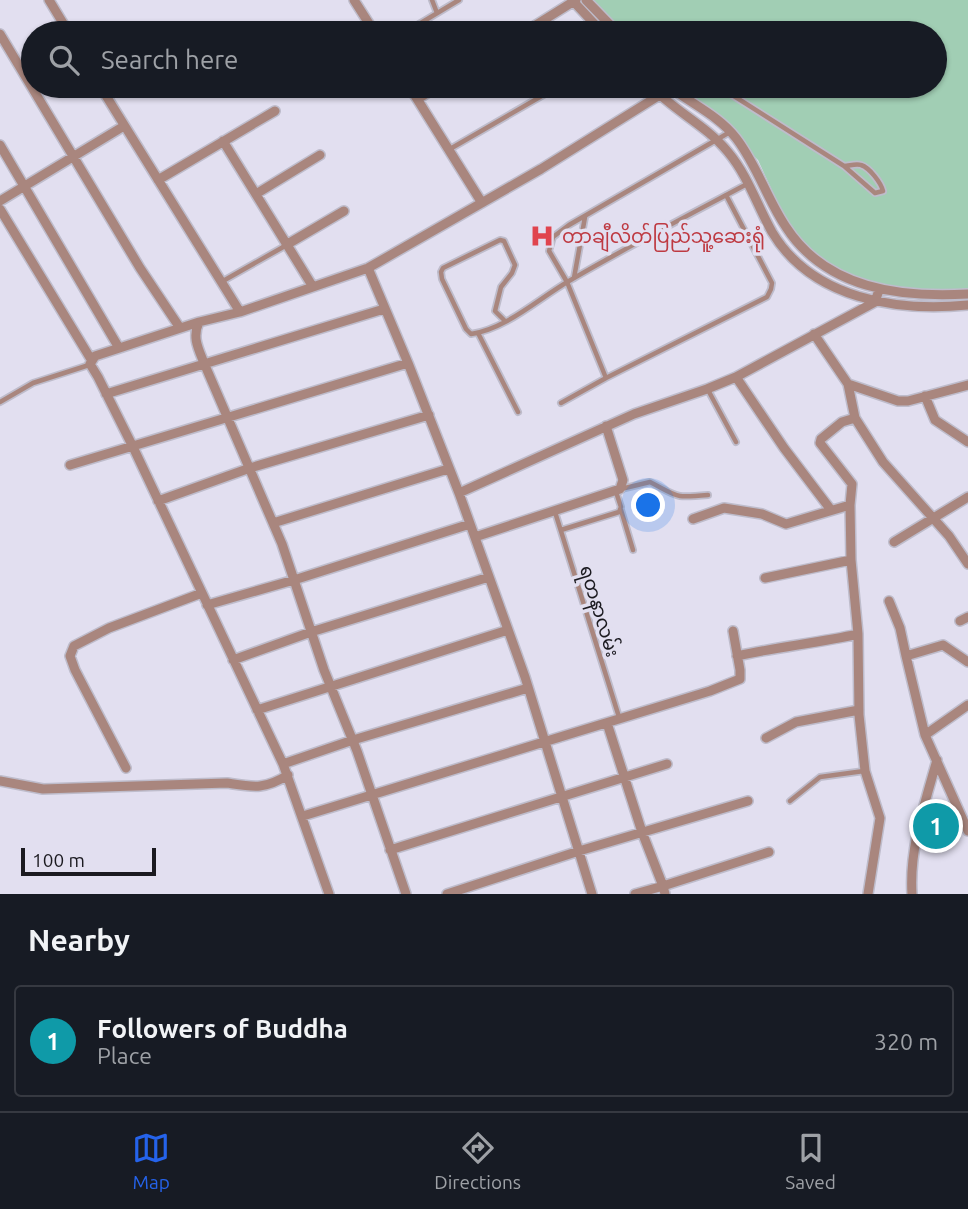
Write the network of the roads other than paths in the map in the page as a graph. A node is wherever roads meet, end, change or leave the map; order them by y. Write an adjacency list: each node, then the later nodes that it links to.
1 (49, 0): 8 (street)
2 (354, 0): 9 (street)
3 (432, 0): 7 (lane)
4 (459, 0): 7 (lane)
5 (586, 0): 13 (street)
6 (574, 1): 11 (street); 12 (street)
7 (437, 13): 10 (lane)
8 (62, 21)
9 (367, 21)
10 (424, 21)
11 (542, 21)
12 (592, 21)
13 (606, 21)
14 (0, 33): 15 (street)
15 (21, 69)
16 (38, 98): 32 (street)
17 (107, 98): 25 (street)
18 (533, 98): 30 (lane)
19 (657, 98): 40 (street)
20 (662, 98): 28 (street)
21 (686, 98): 26 (street)
22 (737, 98): 33 (lane)
23 (418, 99): 30 (street)
24 (275, 111): 27 (street)
25 (124, 126): 32 (street); 34 (street)
26 (730, 132): 28 (lane); 50 (street)
27 (223, 141): 34 (street); 37 (street)
28 (716, 141): 35 (street); 43 (lane)
29 (0, 145): 36 (street)
30 (450, 149): 40 (street)
31 (320, 155): 37 (street)
32 (72, 156): 36 (street); 58 (street)
33 (844, 166): 33 (lane)
34 (158, 180): 47 (street)
35 (748, 184): 38 (lane); 52 (street)
36 (24, 186): 39 (street); 61 (street)
37 (256, 194): 44 (street)
38 (726, 195): 46 (lane); 66 (lane)
39 (0, 201)
40 (482, 203): 45 (street)
41 (0, 209): 62 (street)
42 (344, 211): 44 (street)
43 (585, 216): 46 (lane); 48 (lane)
44 (286, 245): 47 (lane); 49 (street)
45 (368, 268): 49 (street); 54 (street)
46 (574, 278): 48 (lane)
47 (222, 282): 55 (street)
48 (567, 282): 56 (lane); 66 (lane)
49 (313, 286): 55 (street)
50 (878, 290): 51 (street); 52 (street)
51 (968, 294)
52 (875, 302): 53 (street); 60 (street)
53 (968, 306)
54 (384, 309): 63 (street); 64 (street)
55 (240, 312): 57 (street)
56 (505, 321): 59 (lane); 59 (lane)
57 (199, 322): 58 (street); 63 (street)
58 (180, 328): 61 (street)
59 (478, 333): 74 (lane)
60 (814, 334): 65 (street); 67 (street)
61 (119, 348): 62 (street)
62 (91, 363): 70 (street); 72 (lane)
63 (204, 363): 70 (street); 76 (street)
64 (408, 363): 75 (street); 76 (street)
65 (736, 377): 69 (street); 92 (street)
66 (606, 378): 73 (lane)
67 (848, 384): 71 (street); 77 (street)
68 (968, 385): 71 (street)
69 (707, 389): 78 (street); 79 (lane)
70 (106, 394): 81 (street)
71 (925, 396): 80 (street)
72 (0, 402)
73 (561, 403)
74 (518, 412)
75 (429, 415): 83 (street); 84 (street)
76 (229, 418): 81 (street); 83 (street)
77 (855, 418): 90 (street); 94 (street)
78 (606, 426): 85 (street); 86 (street)
79 (736, 442)
80 (968, 442)
81 (133, 447): 82 (street); 89 (street)
82 (70, 465)
83 (250, 468): 89 (street); 96 (street)
84 (448, 468): 86 (street); 96 (street)
85 (617, 490): 87 (lane); 91 (lane); 93 (street)
86 (459, 492): 97 (street)
87 (708, 495)
88 (968, 497): 94 (street)
89 (158, 500): 107 (street)
90 (850, 505): 92 (street); 102 (street)
91 (621, 510): 98 (lane); 101 (lane)
92 (831, 510): 95 (street)
93 (555, 511): 98 (lane, ရတနာလမ်း); 99 (street)
94 (933, 517): 100 (street); 103 (street)
95 (693, 519)
96 (273, 523): 106 (street)
97 (470, 524): 99 (street); 106 (street)
98 (561, 530): 123 (lane, ရတနာလမ်း)
99 (475, 537): 104 (street)
100 (894, 542)
101 (633, 550)
102 (851, 559): 105 (street); 113 (street)
103 (968, 564)
104 (489, 577): 110 (street); 112 (street)
105 (765, 578)
106 (294, 580): 109 (street); 112 (street)
107 (202, 593): 109 (street); 132 (street)
108 (889, 601): 115 (street)
109 (208, 605): 116 (street)
110 (508, 630): 118 (street); 119 (street)
111 (733, 631): 114 (street)
112 (312, 632): 116 (street); 118 (street)
113 (858, 634): 114 (street); 122 (street)
114 (737, 656): 123 (street)
115 (906, 656): 117 (street); 125 (street)
116 (233, 660): 121 (street)
117 (968, 662)
118 (331, 687): 121 (street); 127 (street)
119 (528, 688): 127 (street); 128 (street)
120 (968, 705): 125 (street)
121 (257, 710): 130 (street)
122 (859, 710): 126 (street); 133 (street)
123 (619, 719): 124 (street)
124 (607, 723): 128 (street); 135 (street)
125 (925, 735): 129 (street)
126 (766, 738)
127 (353, 740): 130 (street); 137 (street)
128 (544, 742): 137 (street); 138 (street)
129 (937, 760): 142 (street); 154 (street)
130 (283, 764): 134 (street)
131 (667, 764): 135 (street)
132 (126, 768)
133 (865, 771): 140 (lane); 153 (street)
134 (288, 775): 136 (street); 141 (street)
135 (624, 777): 138 (street); 143 (street)
136 (0, 781)
137 (372, 795): 141 (street); 144 (street)
138 (562, 796): 144 (street); 145 (street)
139 (748, 801): 143 (street)
140 (790, 801)
141 (303, 816): 148 (street)
142 (968, 831)
143 (642, 832): 145 (street); 147 (street)
144 (390, 850): 149 (street)
145 (579, 851): 150 (street); 151 (street)
146 (769, 852): 147 (street)
147 (664, 890): 152 (street)
148 (329, 894)
149 (407, 894)
150 (447, 894)
151 (592, 894)
152 (635, 894)
153 (868, 894)
154 (912, 894)

